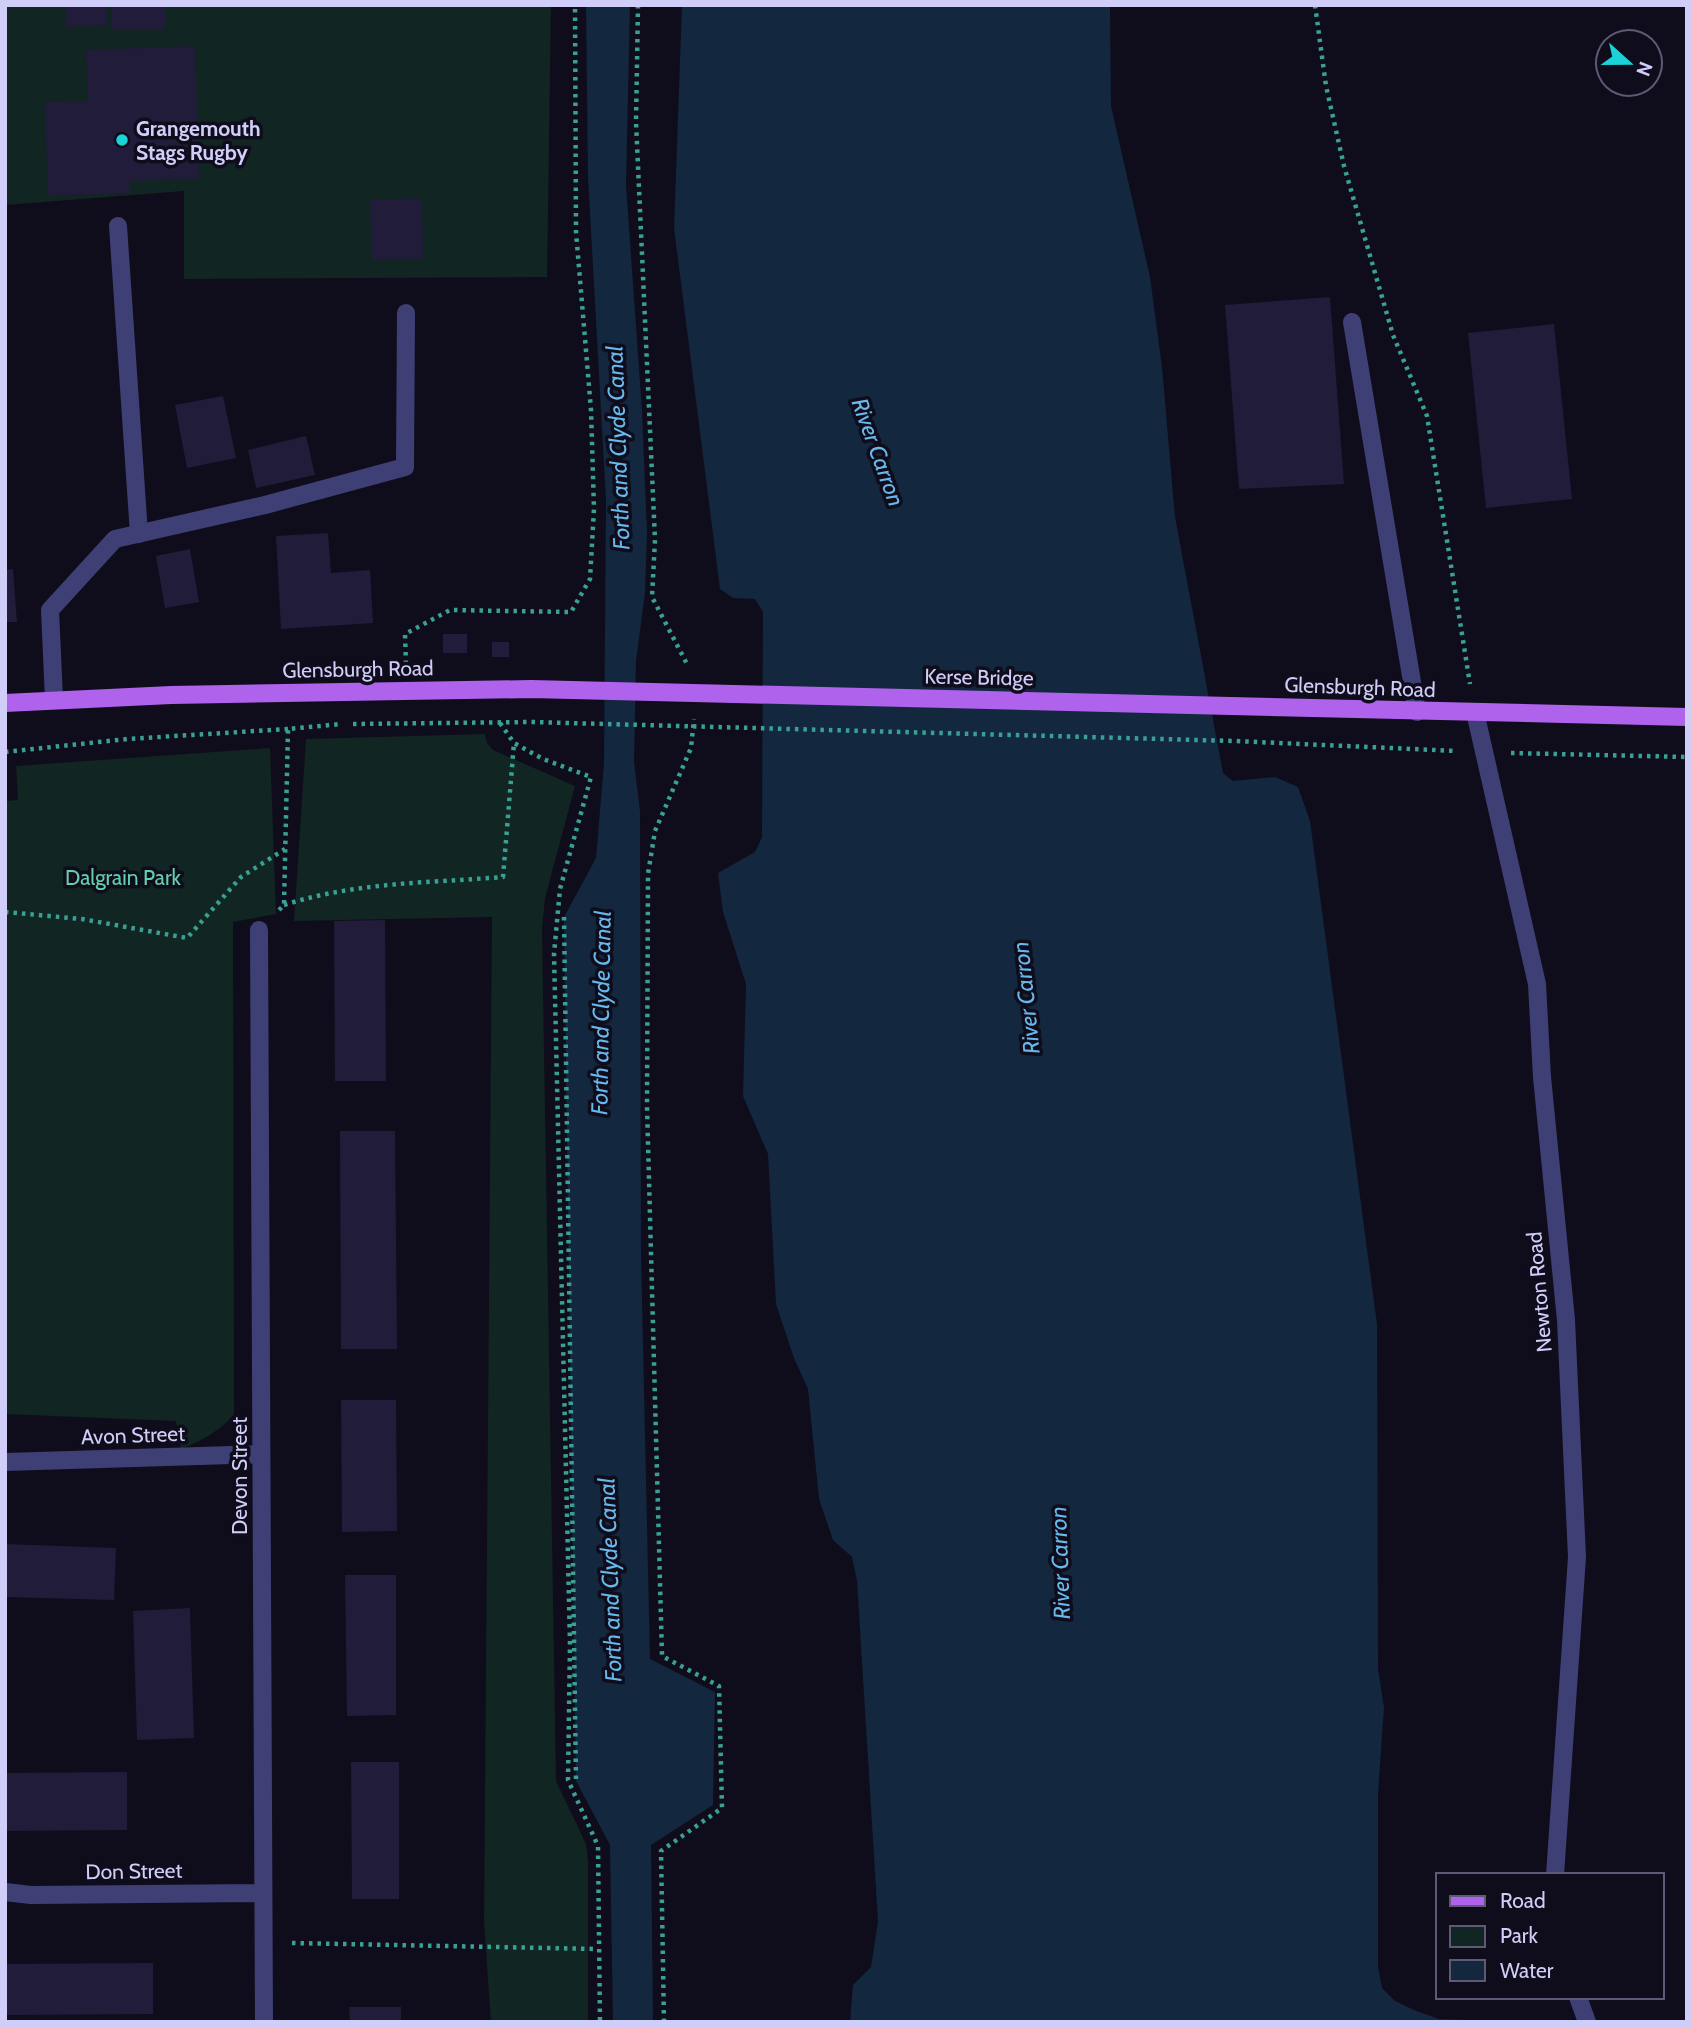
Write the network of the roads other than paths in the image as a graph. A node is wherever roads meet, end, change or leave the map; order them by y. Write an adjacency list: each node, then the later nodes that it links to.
1 (118, 226): 4 (street)
2 (406, 313): 4 (street)
3 (1352, 321): 9 (street)
4 (139, 534): 6 (street)
5 (712, 693): 6 (main road, Glensburgh Road); 8 (main road, Kerse Bridge)
6 (54, 699): 7 (main road, Glensburgh Road)
7 (5, 703)
8 (1245, 706): 9 (main road, Glensburgh Road)
9 (1417, 712): 10 (main road, Glensburgh Road)
10 (1475, 712): 11 (main road, Glensburgh Road); 15 (street, Newton Road)
11 (1687, 717)
12 (259, 930): 13 (street, Devon Street)
13 (261, 1454): 14 (street, Avon Street); 17 (street, Devon Street)
14 (5, 1462)
15 (1555, 1873)
16 (5, 1892): 17 (street, Don Street)
17 (263, 1893): 19 (street, Devon Street)
18 (1579, 1999): 20 (street)
19 (264, 2022)
20 (1587, 2022)

